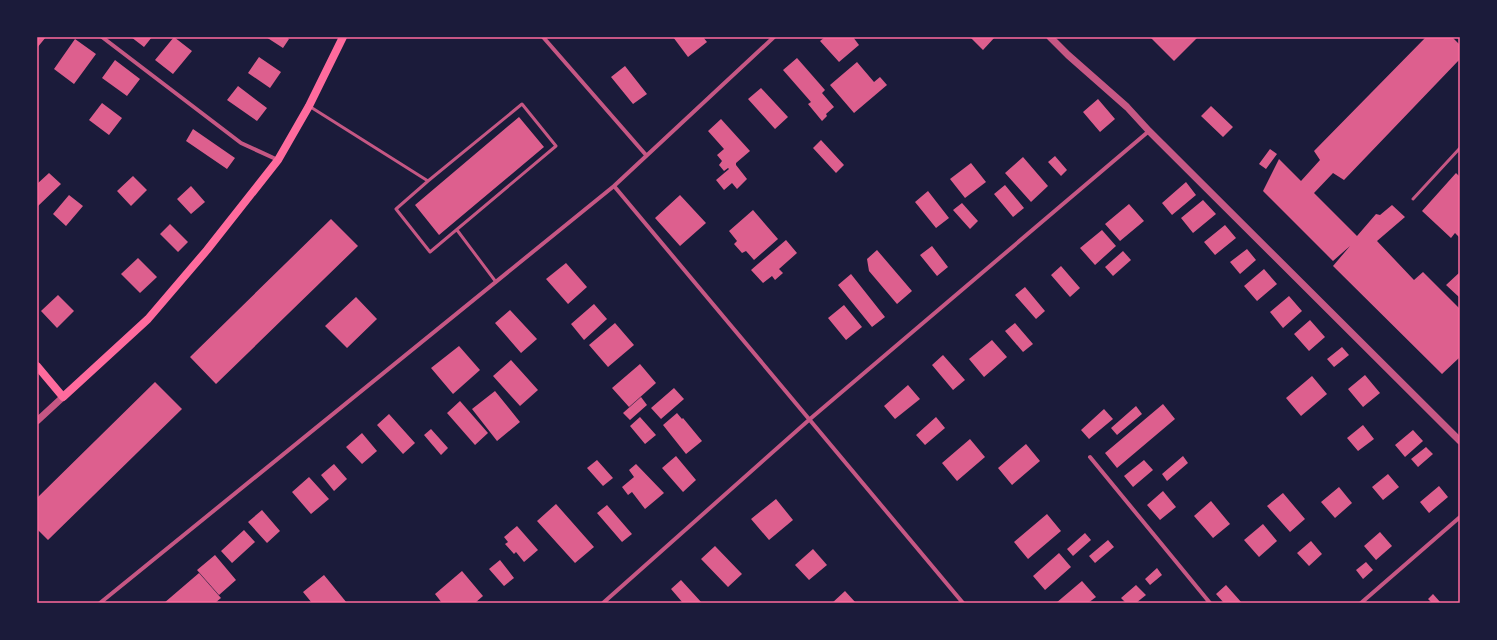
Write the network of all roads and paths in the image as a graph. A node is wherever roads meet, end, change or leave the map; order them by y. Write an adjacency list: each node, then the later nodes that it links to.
1 (102, 37): 10 (street)
2 (343, 37): 6 (main road)
3 (543, 37): 9 (street)
4 (774, 37): 9 (street)
5 (1050, 37): 7 (street)
6 (309, 106): 10 (main road); 11 (lane)
7 (1149, 131): 18 (street); 20 (street)
8 (1460, 148): 13 (lane)
9 (646, 155): 12 (street)
10 (278, 160): 17 (main road)
11 (428, 181): 14 (lane); 14 (lane)
12 (614, 186): 15 (street); 18 (street)
13 (1413, 199)
14 (456, 230): 15 (lane)
15 (496, 282): 23 (street)
16 (37, 366): 17 (main road)
17 (63, 397): 19 (street)
18 (810, 419): 24 (street); 25 (street)
19 (37, 421)
20 (1460, 441)
21 (1090, 457): 26 (street)
22 (1460, 518): 27 (street)
23 (100, 603)
24 (603, 603)
25 (964, 603)
26 (1210, 603)
27 (1361, 603)

